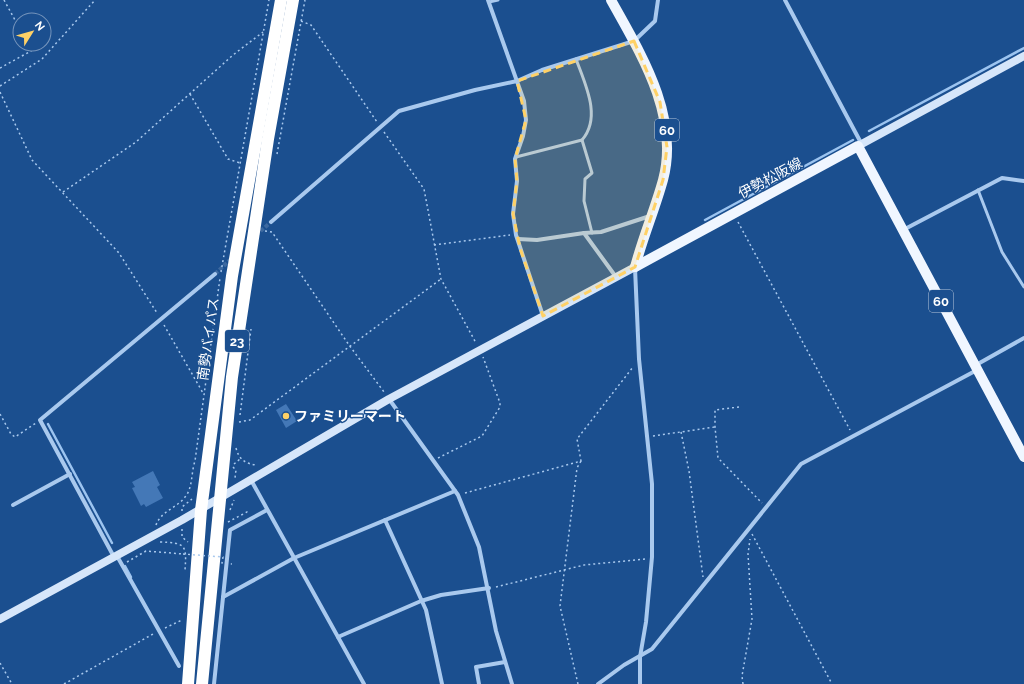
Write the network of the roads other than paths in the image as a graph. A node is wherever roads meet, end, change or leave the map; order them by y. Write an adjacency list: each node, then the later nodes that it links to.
1 (281, 0): 37 (highway, 南勢バイパス / 23)
2 (293, 0): 35 (highway, 南勢バイパス / 23)
3 (498, 0): 7 (lane)
4 (611, 0): 8 (main road, 60)
5 (658, 0): 8 (street)
6 (785, 0): 13 (street)
7 (488, 1): 11 (street)
8 (634, 41): 10 (street); 17 (main road, 60)
9 (1024, 56): 13 (street)
10 (576, 59): 11 (street); 12 (lane)
11 (517, 81): 14 (street); 18 (street)
12 (582, 140): 14 (lane); 21 (lane)
13 (858, 146): 19 (main road, 60); 23 (main road, 伊勢松阪線)
14 (516, 157): 22 (street)
15 (1024, 181): 16 (street)
16 (978, 190): 19 (street); 26 (lane)
17 (650, 216): 21 (street); 23 (main road, 60)
18 (271, 222)
19 (903, 230): 29 (main road, 60)
20 (584, 233): 21 (street); 22 (street); 25 (street)
21 (592, 233)
22 (517, 237): 27 (street)
23 (635, 267): 25 (street); 47 (street)
24 (215, 274): 32 (street)
25 (617, 277): 27 (street)
26 (1024, 287)
27 (543, 316): 30 (street)
28 (1024, 338): 29 (street)
29 (976, 368): 31 (main road, 60); 47 (street)
30 (389, 399): 33 (street); 34 (street)
31 (1024, 457)
32 (70, 474): 36 (street); 40 (street)
33 (251, 480): 35 (street); 38 (street)
34 (455, 491): 39 (street); 42 (street)
35 (219, 499): 37 (street); 51 (highway, 南勢バイパス / 23)
36 (13, 505)
37 (200, 510): 40 (street); 50 (highway, 南勢バイパス / 23)
38 (267, 510): 41 (street); 43 (street)
39 (385, 520): 41 (street); 44 (street)
40 (116, 557): 45 (street); 49 (street)
41 (294, 558): 43 (street); 46 (street)
42 (489, 588): 44 (street); 48 (street)
43 (223, 597): 52 (street)
44 (421, 601): 46 (street); 54 (street)
45 (0, 619)
46 (338, 637): 53 (street)
47 (640, 657): 57 (street); 58 (street)
48 (505, 662): 55 (street); 56 (street)
49 (179, 666)
50 (188, 684)
51 (202, 684)
52 (214, 684)
53 (364, 684)
54 (442, 684)
55 (479, 684)
56 (512, 684)
57 (598, 684)
58 (640, 684)

